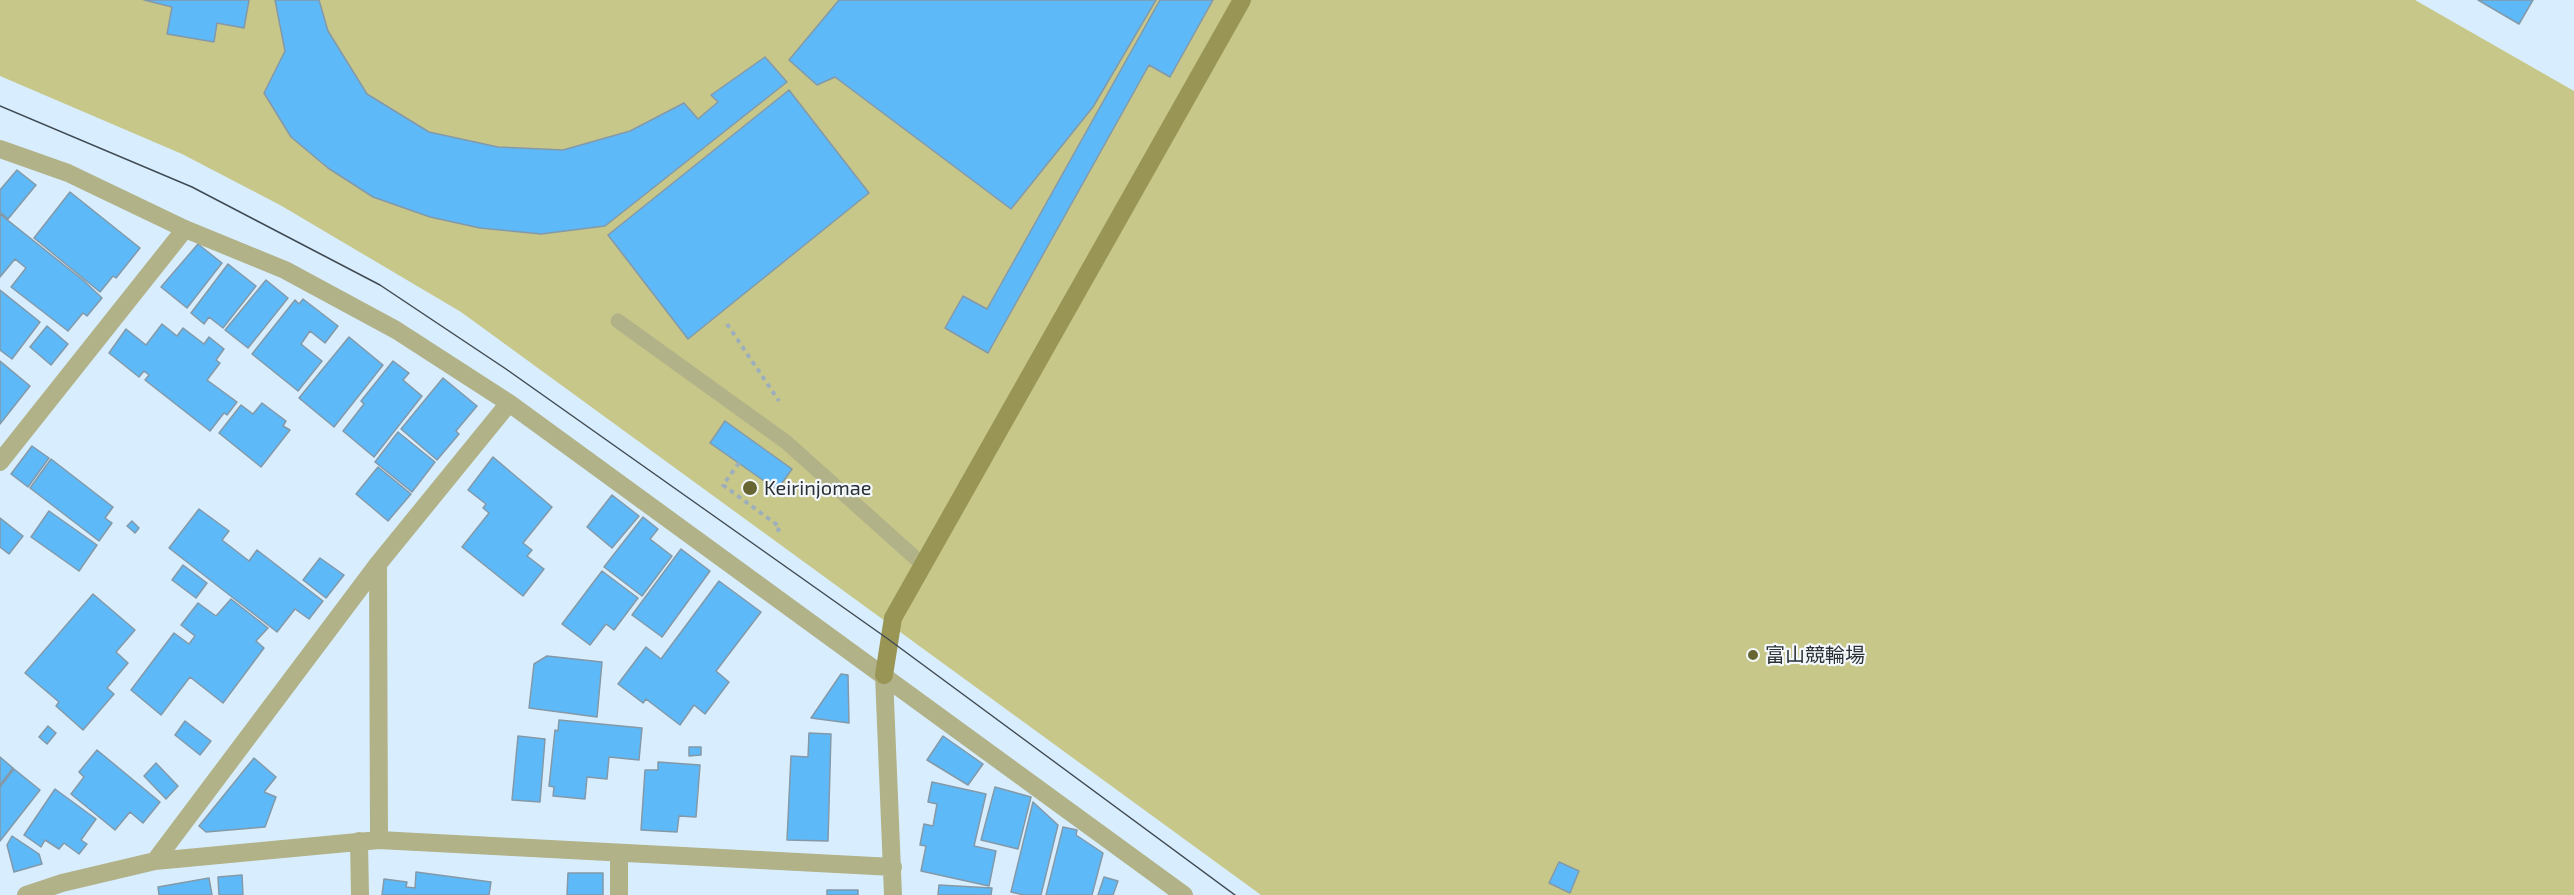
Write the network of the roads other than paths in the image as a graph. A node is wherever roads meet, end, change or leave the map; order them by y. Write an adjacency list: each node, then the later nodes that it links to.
1 (1242, 0): 8 (street)
2 (0, 149): 3 (street)
3 (186, 229): 5 (street); 6 (street)
4 (618, 321): 8 (lane)
5 (509, 403): 7 (street); 9 (street)
6 (0, 462)
7 (378, 564): 10 (street); 13 (street)
8 (922, 564): 9 (street)
9 (884, 675): 14 (street); 19 (street)
10 (379, 840): 11 (street); 12 (street)
11 (359, 841): 13 (street); 16 (street)
12 (619, 853): 14 (street); 17 (street)
13 (154, 861): 15 (street)
14 (893, 867): 18 (street)
15 (26, 895)
16 (360, 895)
17 (619, 895)
18 (893, 895)
19 (1184, 895)

